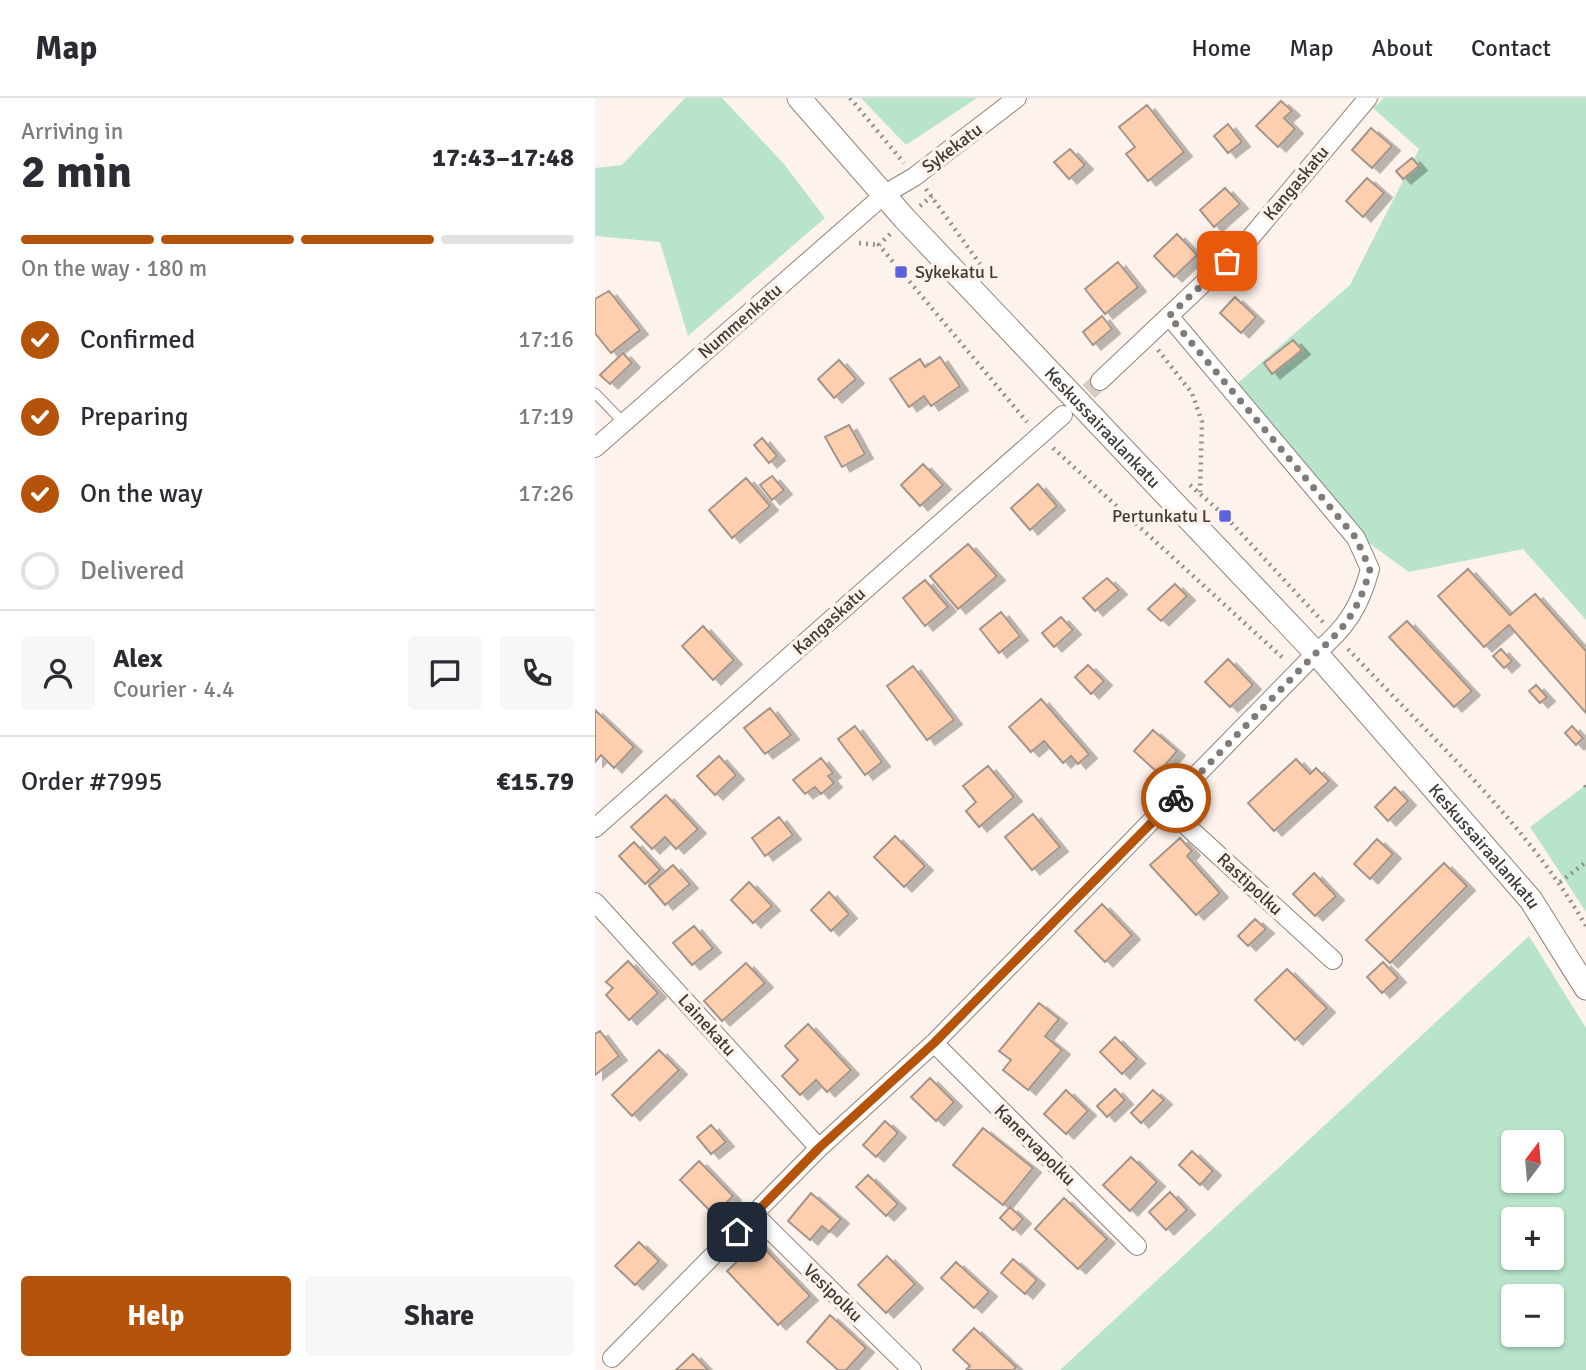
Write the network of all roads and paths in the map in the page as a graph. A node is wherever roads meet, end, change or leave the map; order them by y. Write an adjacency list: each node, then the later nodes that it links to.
1 (799, 98): 6 (street, Keskussairaalankatu)
2 (850, 98): 5 (path)
3 (1017, 98): 5 (street, Sykekatu)
4 (1368, 98): 8 (street, Kangaskatu)
5 (914, 177): 6 (street, Sykekatu); 7 (path)
6 (885, 194): 13 (street, Nummenkatu); 18 (street, Keskussairaalankatu)
7 (986, 272)
8 (1169, 316): 9 (street, Kangaskatu); 17 (street)
9 (1148, 336): 10 (street, Kangaskatu); 16 (path)
10 (1100, 382)
11 (595, 393): 13 (lane)
12 (1063, 415): 20 (street, Kangaskatu)
13 (624, 422): 14 (street, Nummenkatu)
14 (595, 448)
15 (1182, 479): 16 (path)
16 (1200, 493): 17 (path)
17 (1336, 636): 18 (street); 22 (path)
18 (1316, 653): 19 (street); 26 (street, Keskussairaalankatu)
19 (1167, 808): 25 (street, Rastipolku); 27 (street)
20 (595, 828)
21 (1586, 862): 22 (path)
22 (1560, 882): 24 (path)
23 (595, 902): 28 (street, Lainekatu)
24 (1586, 926)
25 (1333, 960)
26 (1586, 988)
27 (934, 1043): 28 (street); 30 (street, Kanervapolku)
28 (819, 1148): 29 (street)
29 (755, 1215): 31 (street); 32 (street, Vesipolku)
30 (1137, 1246)
31 (611, 1358)
32 (912, 1370)

